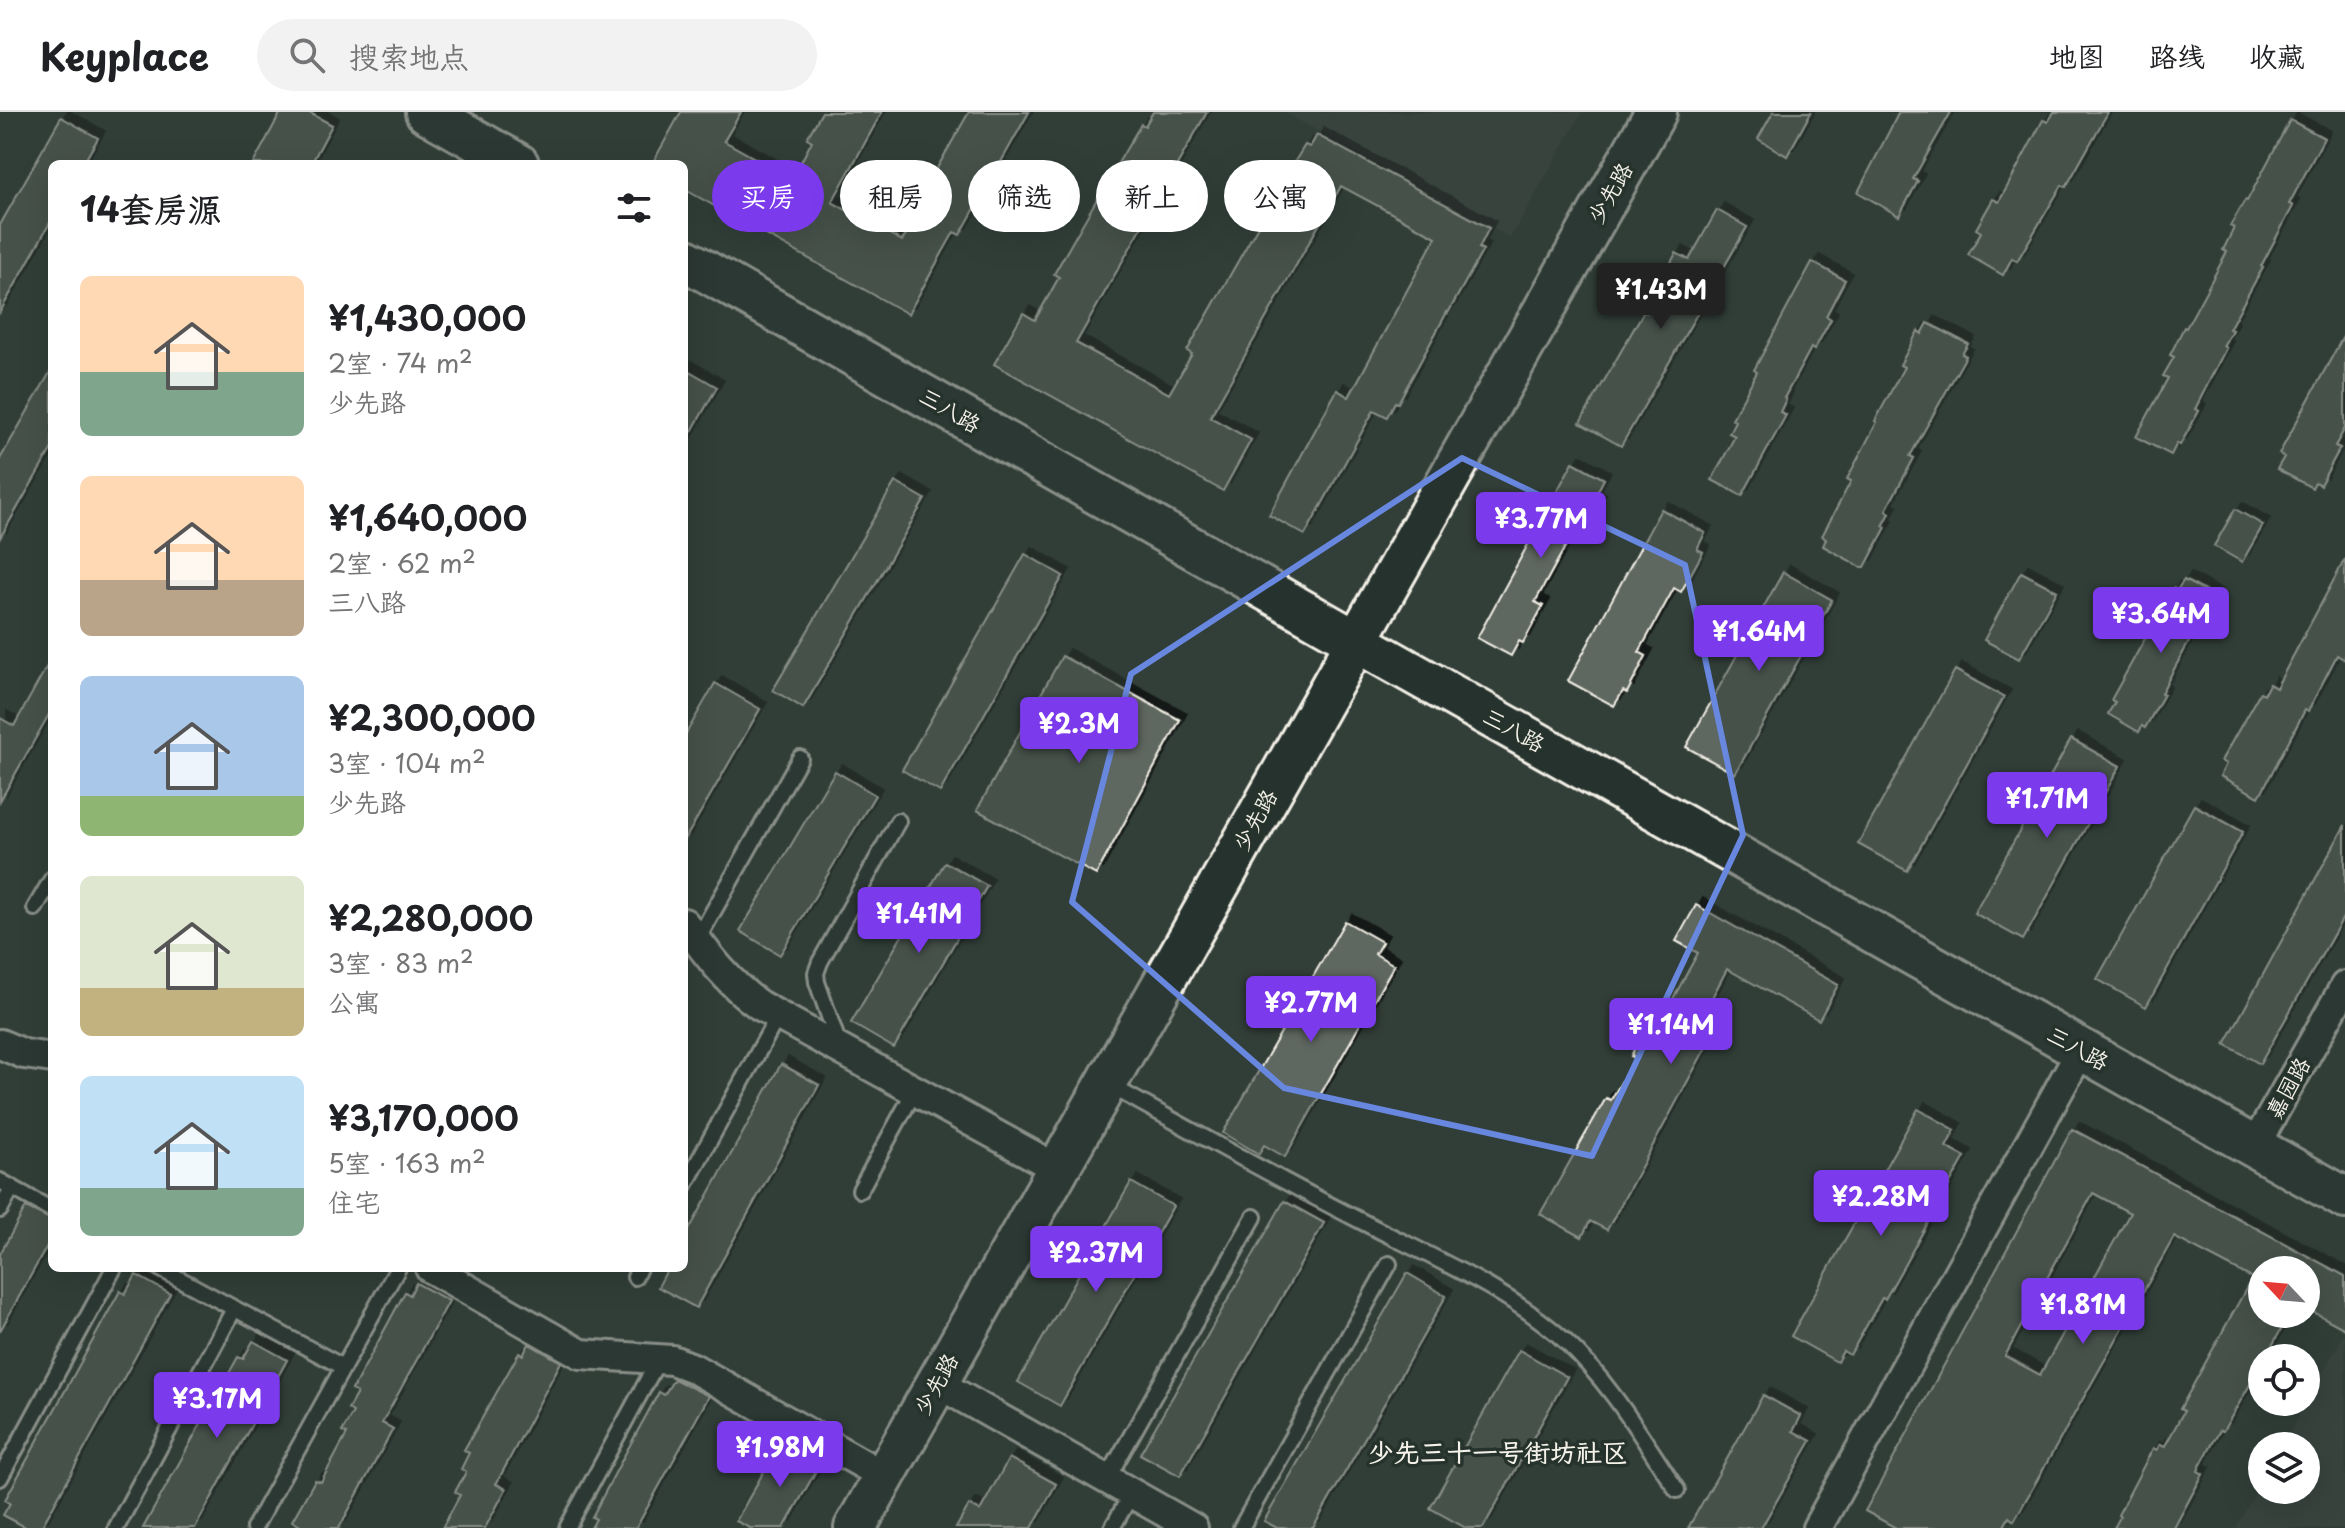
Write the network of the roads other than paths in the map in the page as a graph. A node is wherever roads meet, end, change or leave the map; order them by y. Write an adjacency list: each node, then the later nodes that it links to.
1 (426, 112): 3 (main road)
2 (1656, 112): 5 (main road, 少先路)
3 (511, 160)
4 (688, 261): 5 (main road, 三八路)
5 (1356, 641): 15 (main road, 三八路); 17 (main road, 少先路)
6 (800, 758): 10 (lane)
7 (898, 821): 14 (lane)
8 (48, 886): 9 (lane)
9 (35, 908)
10 (690, 932): 12 (street)
11 (2345, 986): 19 (street, 嘉园路)
12 (778, 1016): 14 (street); 21 (lane)
13 (0, 1044): 16 (street)
14 (841, 1050): 18 (street)
15 (2081, 1050): 19 (main road, 三八路); 41 (street)
16 (48, 1057)
17 (1106, 1083): 20 (main road, 少先路); 40 (lane)
18 (915, 1090): 20 (street); 23 (lane)
19 (2254, 1147): 24 (main road, 三八路)
20 (1058, 1169): 36 (main road, 少先路)
21 (688, 1180)
22 (6, 1184): 25 (lane); 26 (lane)
23 (860, 1190)
24 (2345, 1198)
25 (48, 1208)
26 (0, 1210)
27 (1254, 1217): 39 (lane)
28 (1389, 1264): 48 (lane)
29 (112, 1272): 38 (lane)
30 (166, 1272): 33 (lane)
31 (396, 1272): 35 (lane)
32 (437, 1272): 34 (street)
33 (234, 1309): 35 (lane); 42 (lane)
34 (659, 1359): 37 (street); 44 (lane)
35 (343, 1367): 43 (lane)
36 (937, 1383): 37 (main road, 少先路); 39 (street)
37 (884, 1476): 45 (main road, 少先路)
38 (0, 1478)
39 (1119, 1486): 46 (lane); 47 (street)
40 (1677, 1490)
41 (1827, 1525)
42 (116, 1528)
43 (254, 1528)
44 (567, 1528)
45 (855, 1528)
46 (1112, 1528)
47 (1193, 1528)
48 (1241, 1528)

